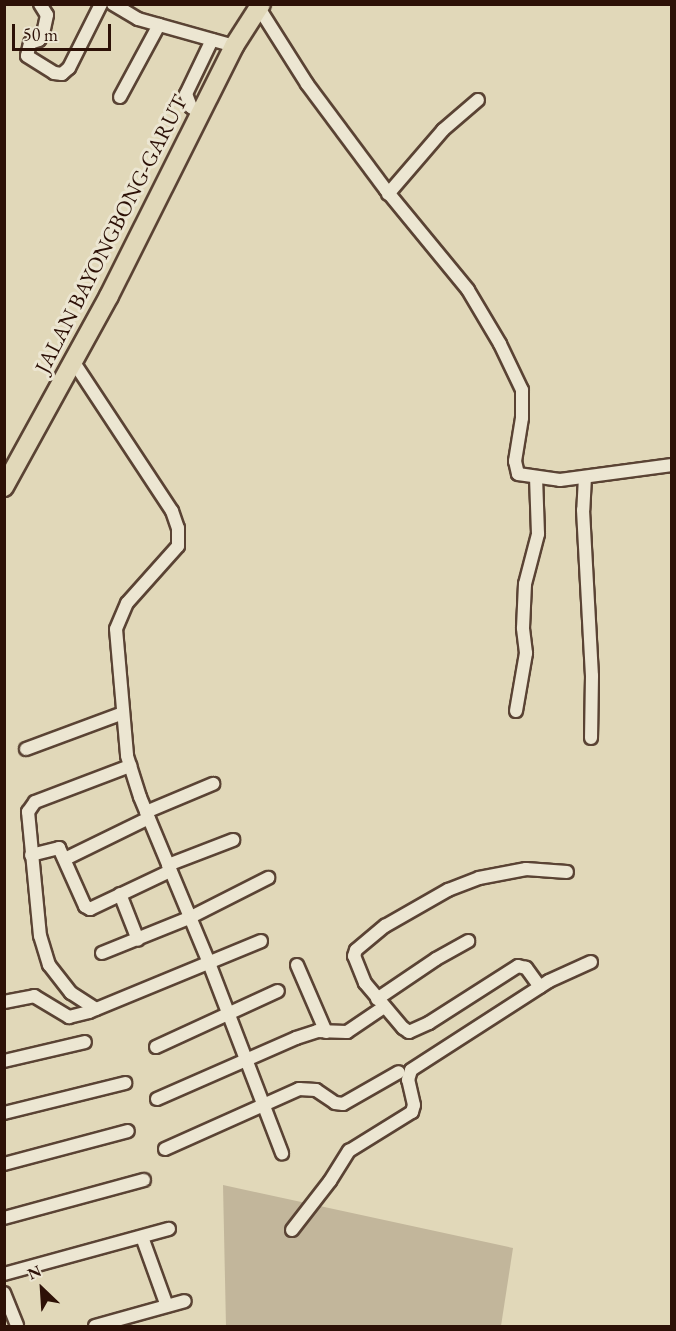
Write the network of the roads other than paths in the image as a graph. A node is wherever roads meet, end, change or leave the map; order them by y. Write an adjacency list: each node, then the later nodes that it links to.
1 (40, 4): 2 (street)
2 (101, 4)
3 (113, 4): 5 (street)
4 (260, 6): 7 (main road, JALAN BAYONGBONG-GARUT); 11 (street)
5 (159, 24): 6 (street); 8 (street)
6 (212, 40): 7 (street); 10 (street)
7 (234, 46): 10 (main road, JALAN BAYONGBONG-GARUT)
8 (120, 97)
9 (478, 100): 11 (street)
10 (201, 114): 12 (main road, JALAN BAYONGBONG-GARUT)
11 (388, 194): 15 (street)
12 (73, 361): 16 (main road, JALAN BAYONGBONG-GARUT); 18 (street)
13 (672, 465): 14 (street)
14 (585, 477): 15 (street); 19 (street)
15 (536, 478): 17 (street)
16 (4, 487)
17 (516, 711)
18 (123, 714): 20 (street); 21 (street)
19 (591, 738)
20 (26, 749)
21 (130, 766): 23 (street); 25 (street)
22 (213, 784): 23 (street)
23 (147, 815): 26 (street); 27 (street)
24 (233, 840): 27 (street)
25 (31, 855): 26 (street); 43 (street)
26 (65, 859): 30 (street)
27 (169, 868): 30 (street); 31 (street)
28 (567, 872): 42 (street)
29 (268, 878): 31 (street)
30 (120, 894): 32 (street)
31 (189, 918): 32 (street); 37 (street)
32 (138, 940): 35 (street)
33 (261, 941): 37 (street)
34 (468, 941): 42 (street)
35 (102, 953)
36 (591, 962): 39 (street)
37 (209, 963): 43 (street); 44 (street)
38 (297, 965): 45 (street)
39 (540, 987): 42 (street); 62 (street)
40 (278, 991): 44 (street)
41 (4, 1002): 43 (street)
42 (381, 1003): 45 (street)
43 (92, 1011)
44 (229, 1014): 47 (street); 48 (street)
45 (326, 1032): 48 (street)
46 (85, 1042): 49 (street)
47 (156, 1047)
48 (244, 1060): 52 (street); 53 (street)
49 (4, 1061)
50 (399, 1072): 53 (street)
51 (125, 1083): 54 (street)
52 (157, 1099)
53 (262, 1106): 56 (street); 57 (street)
54 (4, 1113)
55 (128, 1131): 58 (street)
56 (165, 1149)
57 (282, 1153)
58 (4, 1164)
59 (144, 1180): 60 (street)
60 (4, 1218)
61 (169, 1229): 63 (street)
62 (292, 1230)
63 (142, 1237): 64 (street); 67 (street)
64 (4, 1274)
65 (4, 1293): 68 (street)
66 (185, 1301): 67 (street)
67 (167, 1306): 69 (street)
68 (17, 1326)
69 (96, 1326)

